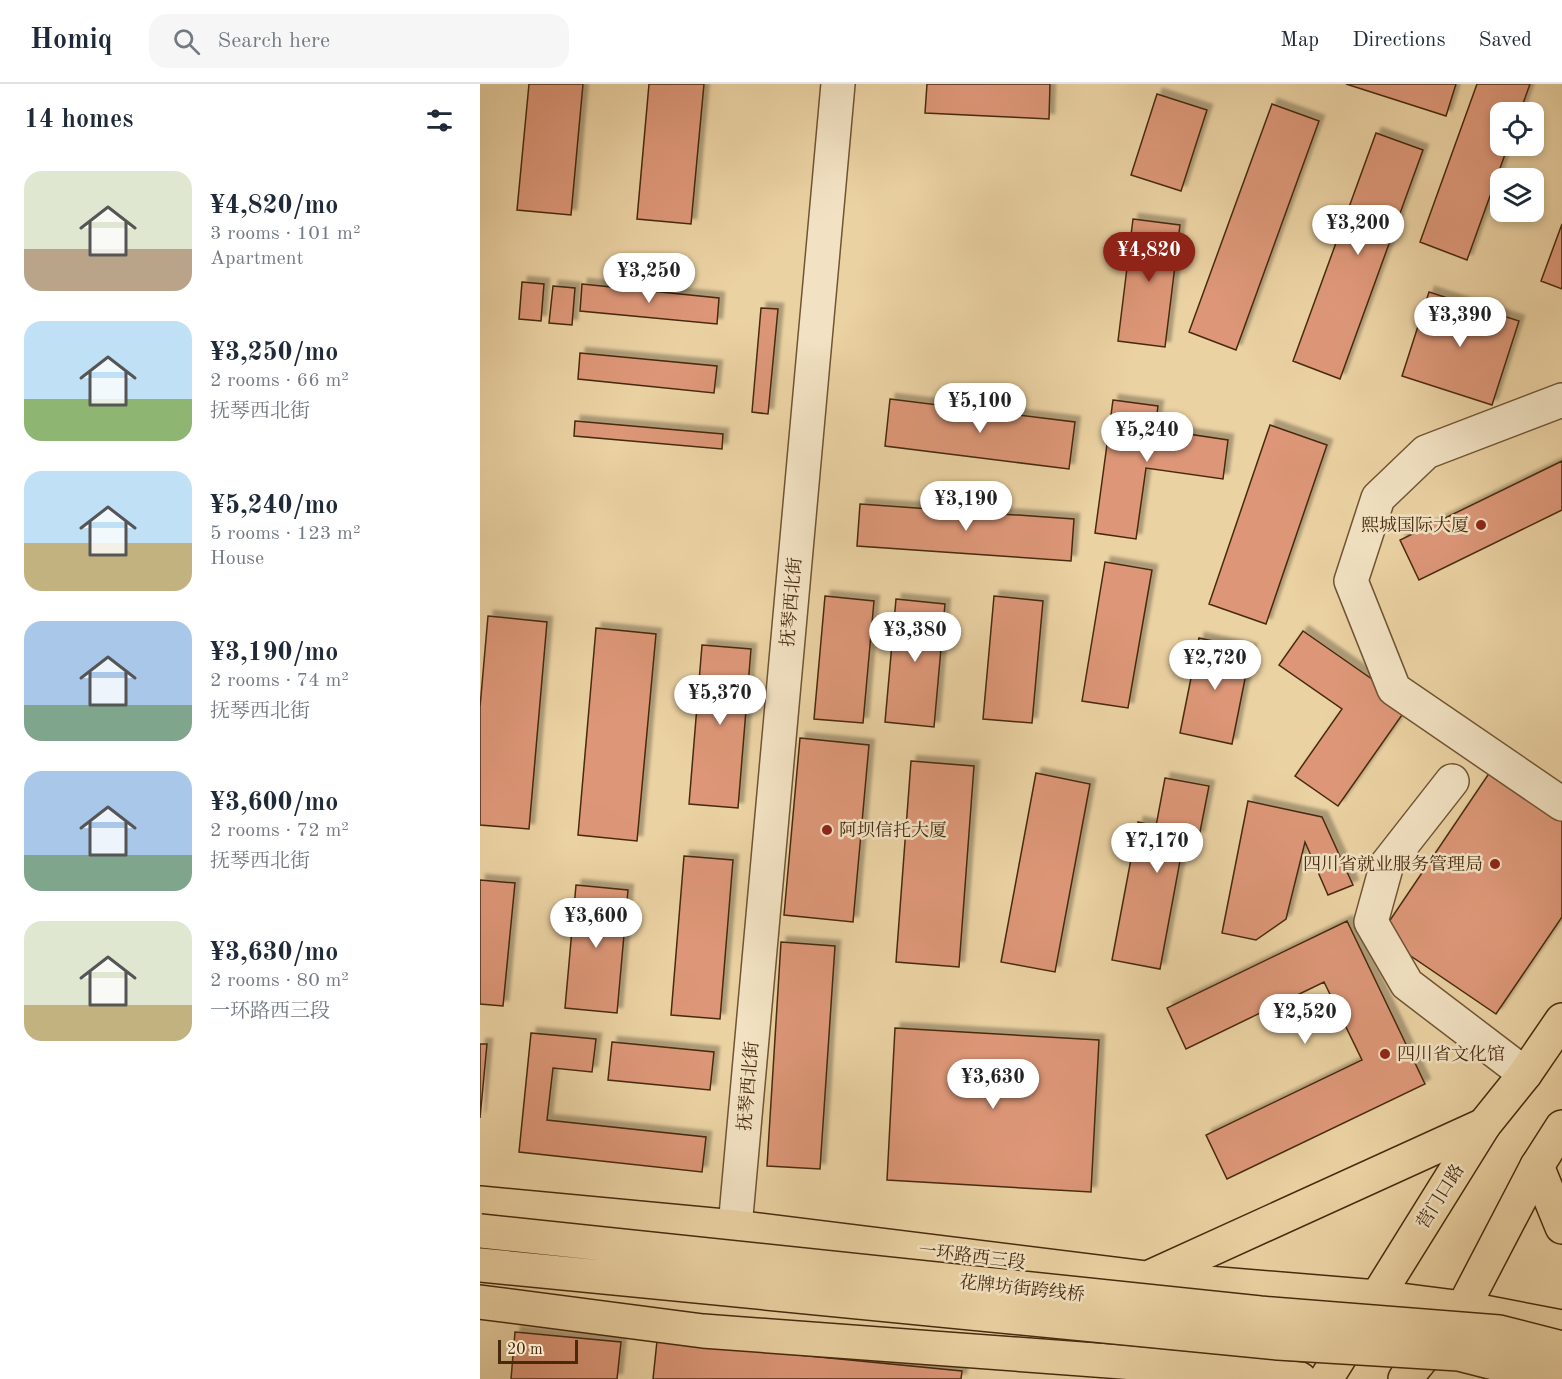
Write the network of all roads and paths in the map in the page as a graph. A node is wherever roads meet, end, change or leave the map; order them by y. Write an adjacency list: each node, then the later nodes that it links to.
1 (838, 84): 11 (street, 抚琴西北街)
2 (1562, 400): 4 (street)
3 (1452, 781): 6 (street)
4 (1562, 804)
5 (1562, 1020): 6 (main road, 营门口路)
6 (1525, 1074): 7 (main road, 营门口路)
7 (1484, 1125): 15 (main road); 16 (main road, 营门口路)
8 (1562, 1127): 9 (main road)
9 (1537, 1166): 12 (main road); 18 (main road)
10 (480, 1203): 11 (main road, 一环路西三段)
11 (735, 1227): 15 (main road, 一环路西三段)
12 (1562, 1227)
13 (480, 1231): 20 (main road, 花牌坊街跨线桥, bridge)
14 (480, 1265): 25 (main road, 花牌坊街跨线桥, bridge)
15 (1147, 1278): 16 (main road, 一环路西三段)
16 (1377, 1298): 18 (main road, 一环路西三段); 23 (main road, 营门口路)
17 (480, 1302): 21 (main road)
18 (1463, 1308): 19 (main road, 一环路西三段); 24 (main road)
19 (1562, 1327)
20 (1562, 1348)
21 (1127, 1370): 22 (main road)
22 (1300, 1379)
23 (1326, 1379)
24 (1405, 1379)
25 (1557, 1379)

